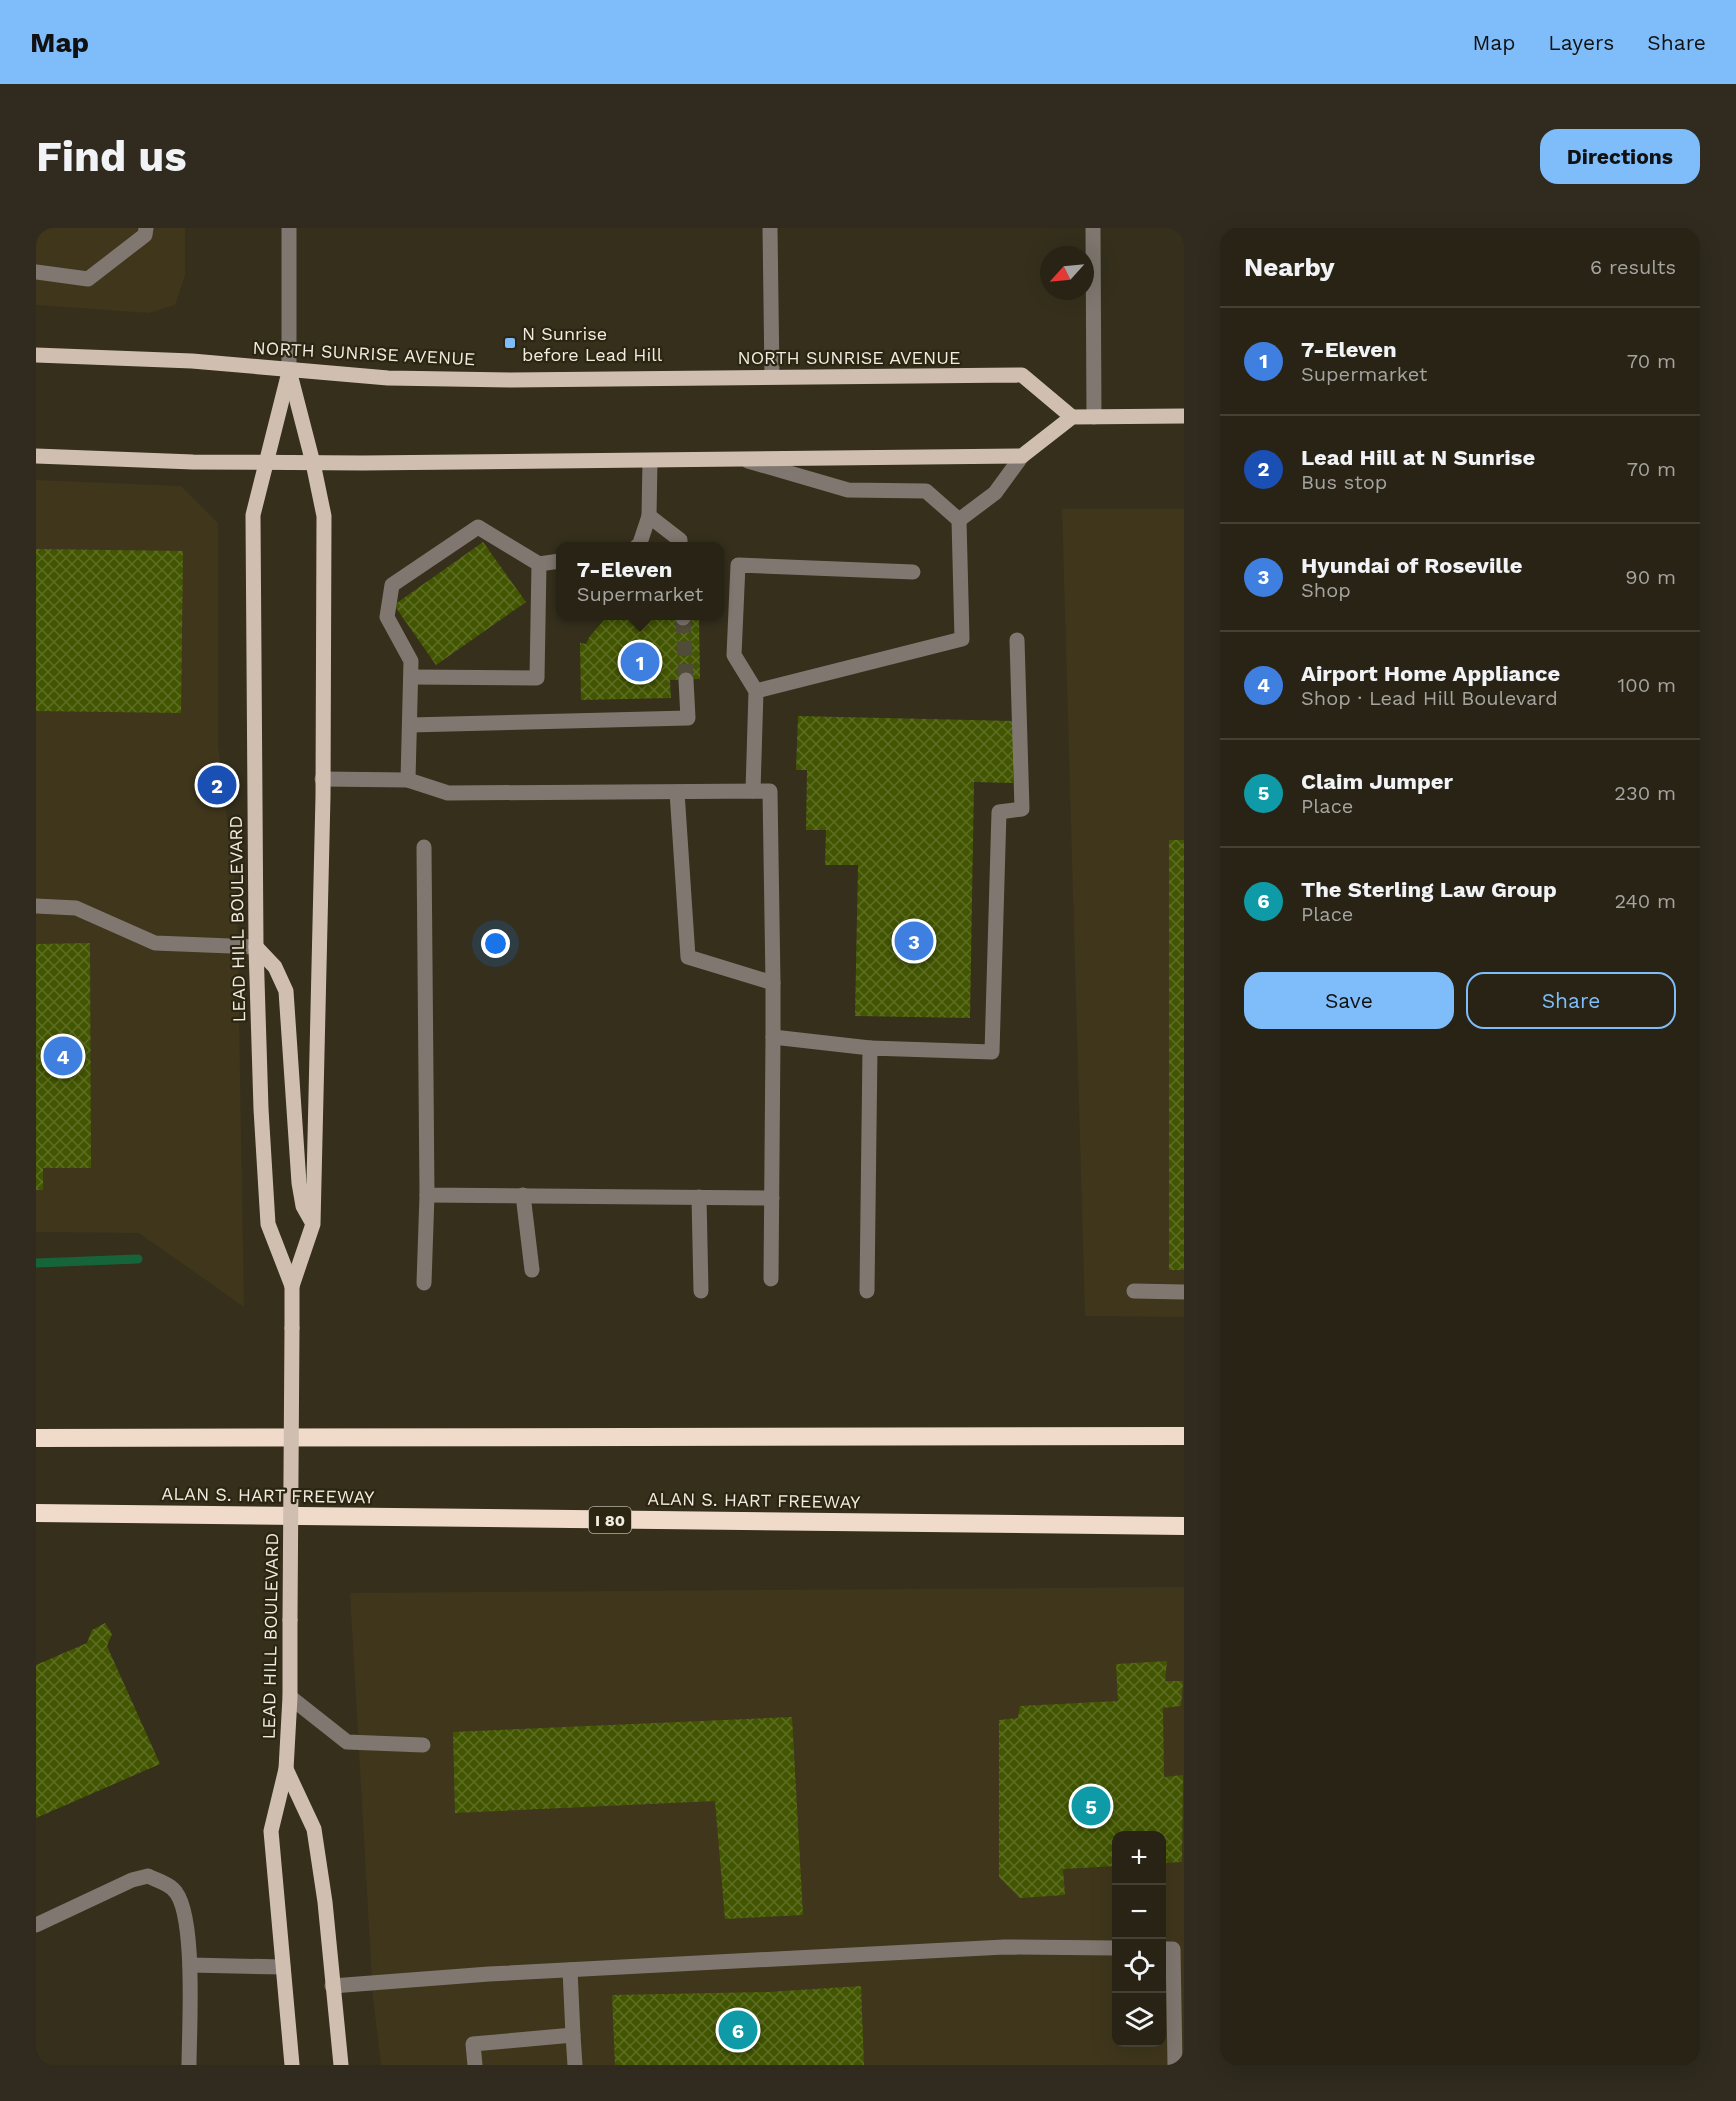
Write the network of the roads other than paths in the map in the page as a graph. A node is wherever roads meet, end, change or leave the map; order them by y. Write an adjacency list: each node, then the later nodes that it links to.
1 (146, 228): 5 (street)
2 (289, 228): 7 (street, LEAD HILL BOULEVARD)
3 (770, 228): 8 (street)
4 (1094, 228): 11 (street)
5 (36, 272)
6 (36, 355): 7 (main road, NORTH SUNRISE AVENUE)
7 (289, 370): 8 (main road, NORTH SUNRISE AVENUE); 16 (main road, LEAD HILL BOULEVARD); 17 (main road, LEAD HILL BOULEVARD)
8 (772, 377): 10 (main road, NORTH SUNRISE AVENUE)
9 (1184, 416): 11 (main road)
10 (1072, 417): 11 (main road); 13 (main road)
11 (1094, 417)
12 (36, 456): 16 (main road)
13 (1022, 456): 14 (main road); 19 (street)
14 (742, 459): 15 (main road); 19 (street)
15 (650, 461): 17 (main road); 18 (street)
16 (265, 462): 17 (main road); 36 (main road, LEAD HILL BOULEVARD)
17 (313, 463): 30 (main road, LEAD HILL BOULEVARD)
18 (650, 516): 20 (street); 21 (street)
19 (959, 520): 28 (street)
20 (640, 542)
21 (680, 542)
22 (556, 562): 23 (street)
23 (539, 564): 26 (street); 26 (street)
24 (913, 572): 28 (street)
25 (1017, 640): 39 (street)
26 (411, 677): 29 (street)
27 (686, 680): 29 (street)
28 (756, 691): 32 (street)
29 (410, 725): 31 (street)
30 (322, 779): 31 (street); 44 (main road, LEAD HILL BOULEVARD)
31 (408, 780): 33 (street)
32 (753, 791): 33 (street); 37 (street)
33 (677, 792): 37 (street)
34 (424, 847): 40 (street)
35 (36, 906): 36 (street)
36 (256, 947): 44 (main road); 48 (main road, LEAD HILL BOULEVARD)
37 (772, 983): 38 (street)
38 (773, 1037): 39 (street); 43 (street)
39 (870, 1048): 50 (street)
40 (427, 1195): 41 (street); 47 (street)
41 (523, 1195): 42 (street); 45 (street)
42 (699, 1197): 43 (street); 49 (street)
43 (772, 1198): 46 (street)
44 (313, 1224): 48 (main road, LEAD HILL BOULEVARD)
45 (532, 1270)
46 (771, 1279)
47 (424, 1283)
48 (292, 1287): 57 (main road, LEAD HILL BOULEVARD, bridge)
49 (701, 1291)
50 (867, 1291)
51 (1134, 1291): 52 (street)
52 (1184, 1292)
53 (1184, 1436): 54 (highway)
54 (36, 1438)
55 (36, 1513): 56 (highway, ALAN S. HART FREEWAY / I 80)
56 (1184, 1526)
57 (290, 1697): 58 (street); 59 (main road, LEAD HILL BOULEVARD)
58 (423, 1745)
59 (286, 1769): 64 (main road, LEAD HILL BOULEVARD); 66 (main road, LEAD HILL BOULEVARD)
60 (36, 1925): 63 (street)
61 (1112, 1948): 65 (street)
62 (1166, 1949): 68 (street)
63 (190, 1965): 64 (street); 69 (street)
64 (283, 1967): 70 (main road, LEAD HILL BOULEVARD)
65 (570, 1970): 66 (street); 67 (street)
66 (332, 1986): 71 (main road, LEAD HILL BOULEVARD)
67 (573, 2035): 72 (street); 73 (street)
68 (1179, 2036): 74 (street)
69 (189, 2065)
70 (292, 2065)
71 (341, 2065)
72 (475, 2065)
73 (575, 2065)
74 (1175, 2065)

